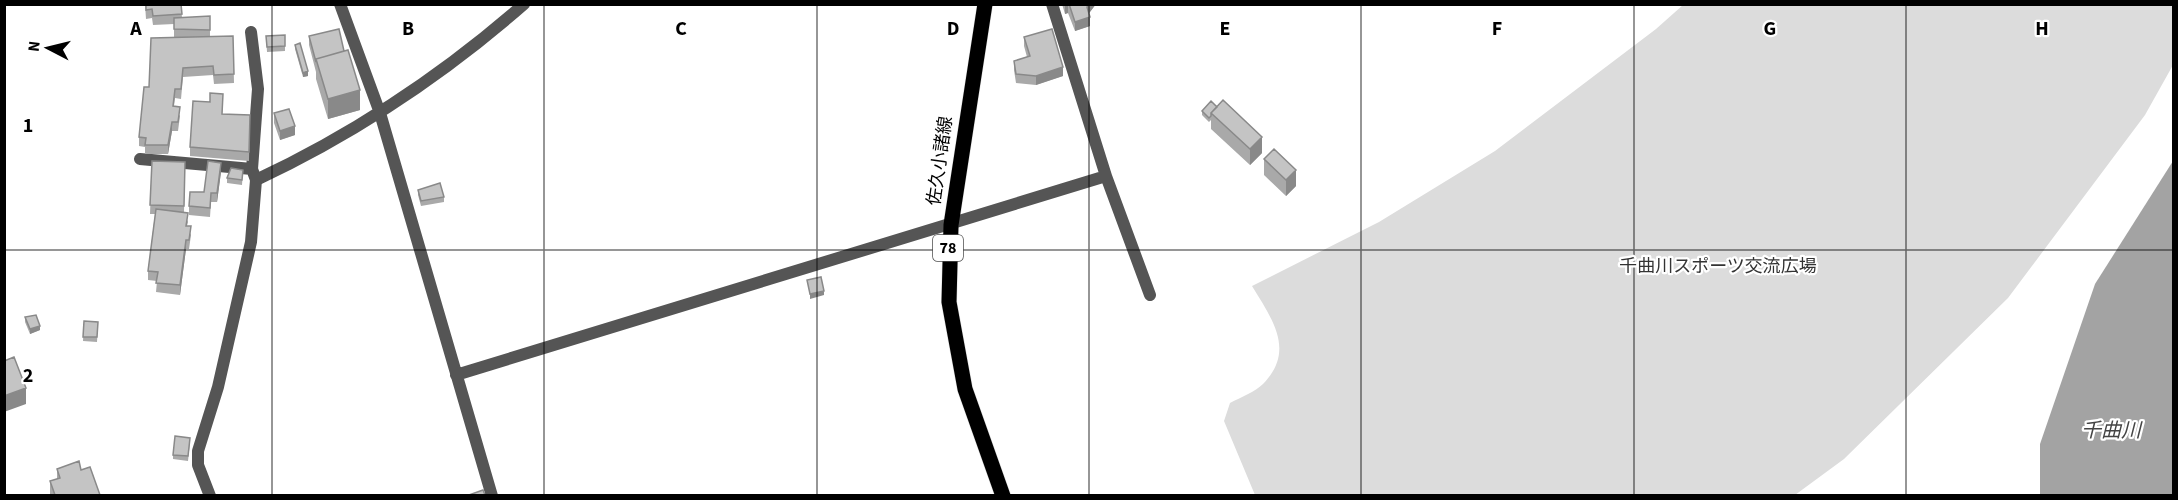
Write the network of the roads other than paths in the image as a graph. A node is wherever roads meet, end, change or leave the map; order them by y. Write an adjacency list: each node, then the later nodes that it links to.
1 (340, 4): 6 (street)
2 (524, 4): 6 (street)
3 (986, 4): 10 (main road, 佐久小諸線 / 78)
4 (1052, 4): 9 (street)
5 (251, 32): 8 (street)
6 (380, 113): 8 (street); 12 (street)
7 (140, 159): 8 (street)
8 (254, 174): 14 (street)
9 (1106, 176): 10 (street); 11 (street)
10 (951, 225): 12 (street); 13 (main road, 佐久小諸線 / 78)
11 (1150, 295)
12 (456, 375): 15 (street)
13 (1001, 491)
14 (210, 495)
15 (492, 495)

